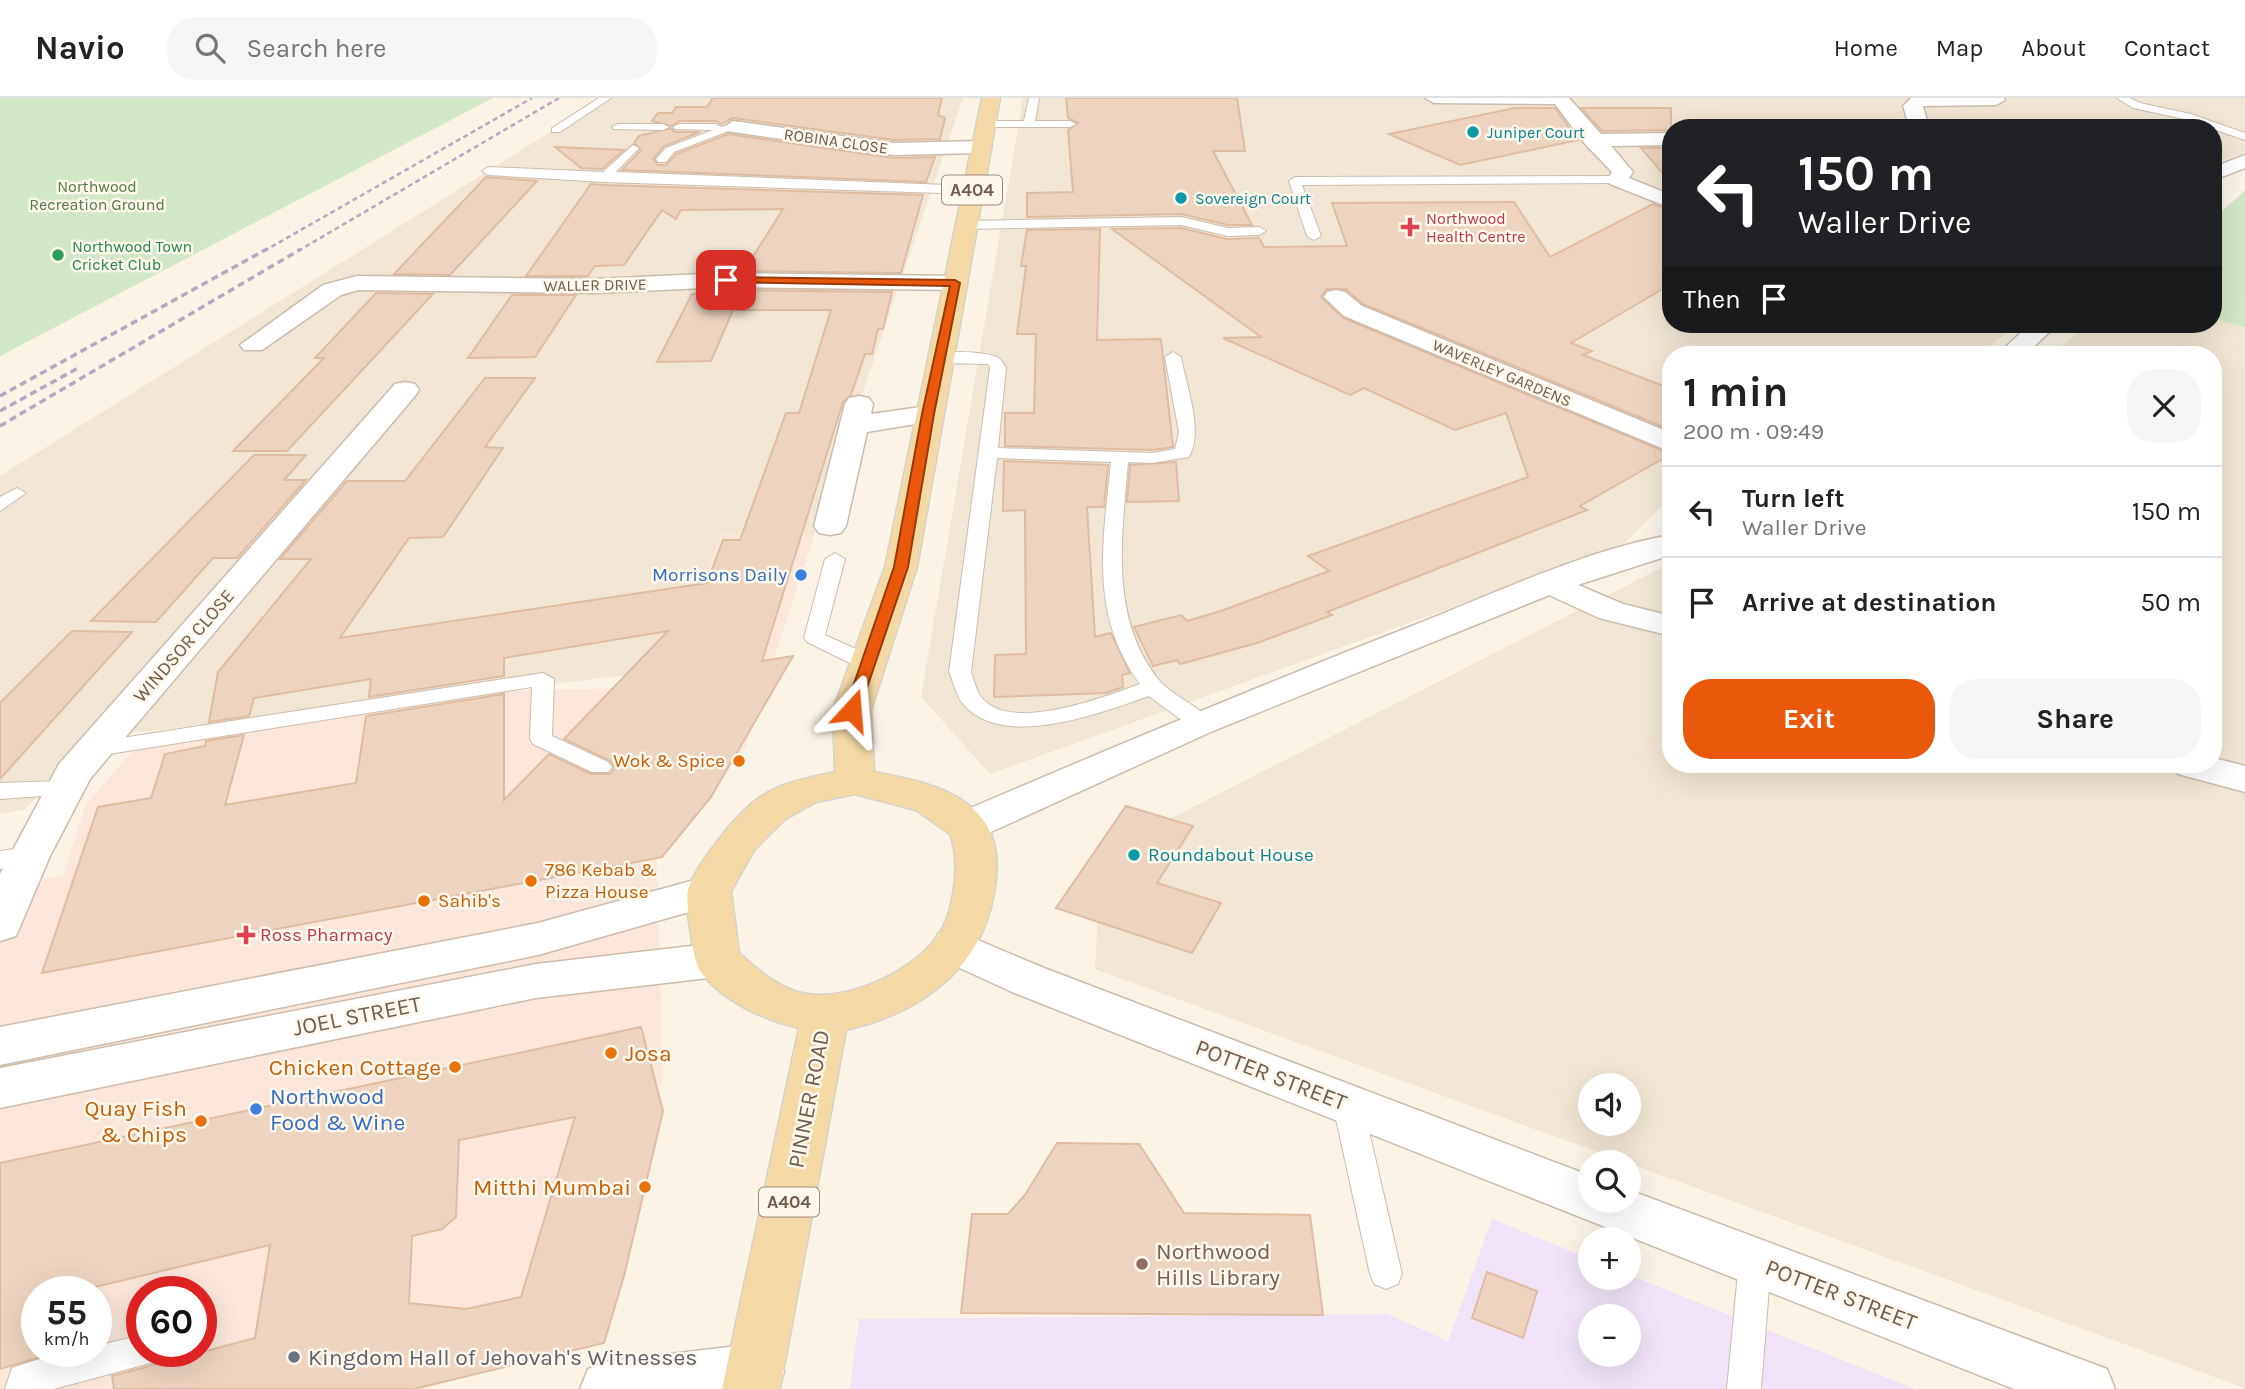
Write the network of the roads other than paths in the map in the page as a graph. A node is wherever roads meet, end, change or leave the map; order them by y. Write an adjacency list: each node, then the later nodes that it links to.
1 (606, 98): 19 (lane)
2 (991, 98): 11 (main road, A404)
3 (1034, 98): 12 (lane)
4 (1434, 98): 5 (street)
5 (1559, 98): 22 (street)
6 (2122, 98): 10 (lane)
7 (1913, 99): 8 (street); 9 (street)
8 (1996, 100)
9 (1918, 119)
10 (2195, 119)
11 (986, 124): 12 (lane); 23 (main road, A404)
12 (1029, 124): 13 (lane)
13 (1070, 124)
14 (618, 127): 15 (lane)
15 (663, 127)
16 (679, 127): 17 (lane)
17 (733, 127): 23 (street, ROBINA CLOSE); 25 (lane)
18 (2222, 129): 20 (lane)
19 (556, 130)
20 (2245, 137)
21 (1662, 138): 22 (street)
22 (1592, 140): 30 (street)
23 (981, 147): 31 (main road, A404)
24 (633, 148): 29 (lane)
25 (662, 159)
26 (2245, 161): 28 (street)
27 (488, 170): 29 (lane)
28 (2222, 171)
29 (604, 177): 31 (lane)
30 (1617, 180): 32 (street); 35 (lane)
31 (972, 190): 33 (main road, A404)
32 (1662, 198)
33 (965, 225): 34 (lane); 36 (main road, A404)
34 (1259, 231)
35 (1314, 236)
36 (955, 283): 39 (street, WALLER DRIVE); 42 (main road, A404)
37 (1336, 297): 45 (street, WAVERLEY GARDENS)
38 (2035, 333): 40 (street)
39 (253, 345)
40 (2020, 346)
41 (1173, 356): 47 (lane)
42 (941, 358): 44 (main road, A404); 46 (lane)
43 (405, 390): 58 (street, WINDSOR CLOSE)
44 (928, 414): 50 (street); 55 (main road, A404)
45 (1662, 439)
46 (989, 453): 47 (lane); 56 (lane)
47 (1120, 457): 56 (lane)
48 (17, 493): 49 (lane)
49 (0, 506)
50 (830, 526)
51 (1662, 543): 53 (street)
52 (835, 559): 55 (lane)
53 (1550, 583): 54 (street); 57 (street)
54 (1662, 623)
55 (869, 663): 62 (main road, A404)
56 (1153, 687): 57 (lane)
57 (1200, 723): 65 (street)
58 (96, 749): 59 (lane); 63 (street, WINDSOR CLOSE)
59 (600, 767)
60 (2222, 773): 61 (street)
61 (2245, 779)
62 (855, 781): 65 (main road); 67 (main road)
63 (63, 789): 64 (lane); 66 (street, WINDSOR CLOSE)
64 (0, 791)
65 (967, 826): 69 (main road)
66 (15, 858): 68 (street, WINDSOR CLOSE)
67 (709, 891): 70 (main road); 72 (street, JOEL STREET)
68 (0, 925)
69 (954, 946): 71 (main road); 74 (street, POTTER STREET)
70 (717, 960): 71 (main road); 73 (street, JOEL STREET)
71 (825, 1015): 80 (main road, PINNER ROAD / A404)
72 (0, 1046)
73 (0, 1088)
74 (1348, 1105): 75 (street, POTTER STREET); 78 (lane)
75 (1578, 1194)
76 (1627, 1213): 77 (street, POTTER STREET)
77 (1755, 1262): 83 (lane); 84 (street, POTTER STREET)
78 (1387, 1274)
79 (126, 1355): 81 (lane)
80 (753, 1381): 82 (street)
81 (22, 1389)
82 (609, 1389)
83 (1744, 1389)
84 (2086, 1389)

